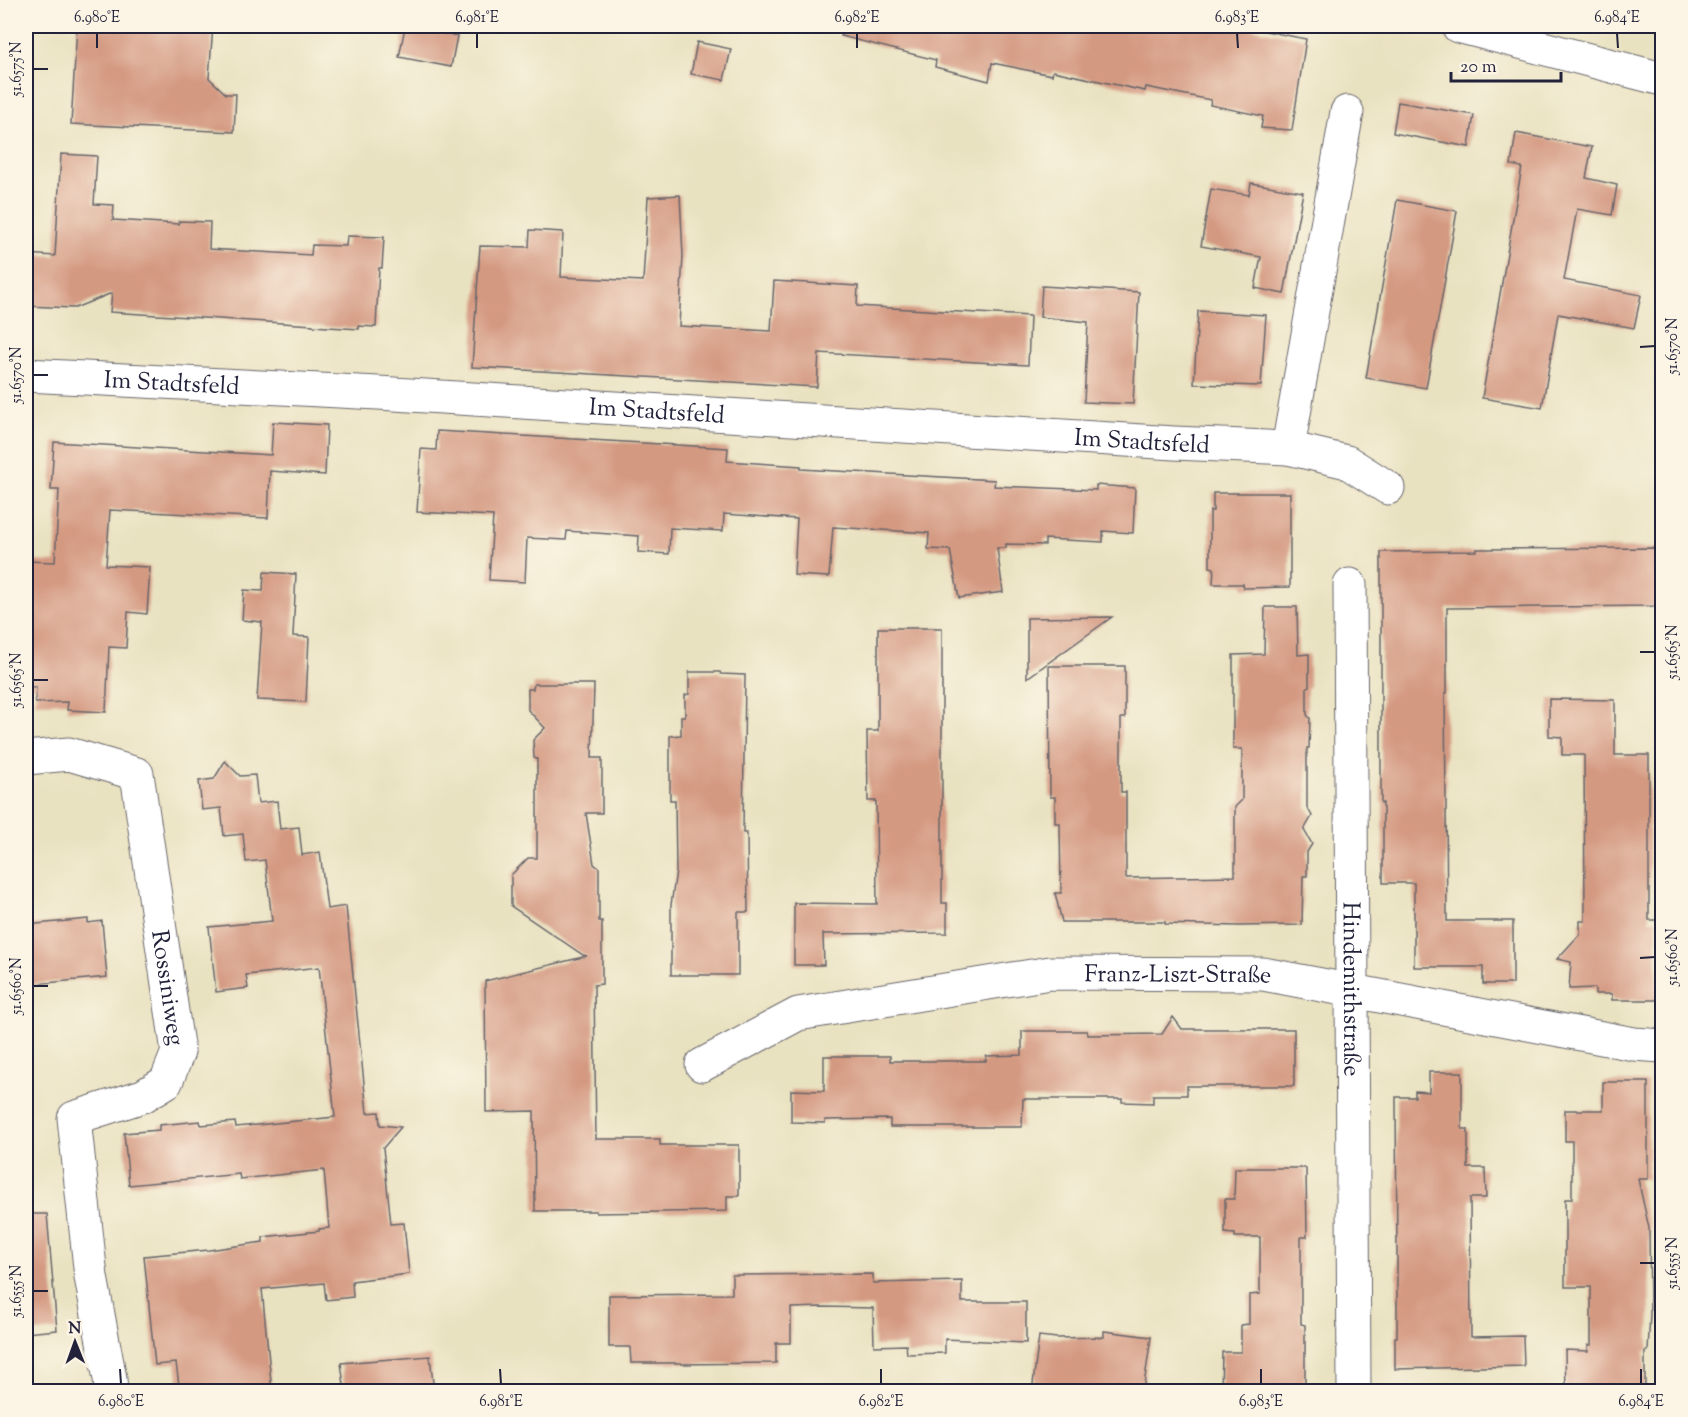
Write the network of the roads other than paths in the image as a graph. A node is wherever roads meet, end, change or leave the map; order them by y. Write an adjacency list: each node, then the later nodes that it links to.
1 (1458, 26): 2 (street)
2 (1662, 79)
3 (1347, 112): 5 (street)
4 (26, 375): 5 (street, Im Stadtsfeld)
5 (1288, 448): 6 (street, Im Stadtsfeld)
6 (1388, 488)
7 (1350, 585): 9 (street, Hindemithstraße)
8 (26, 758): 12 (street, Rossiniweg)
9 (1352, 990): 10 (street, Franz-Liszt-Straße); 11 (street, Franz-Liszt-Straße); 13 (street, Hindemithstraße)
10 (1662, 1046)
11 (702, 1065)
12 (111, 1392)
13 (1354, 1392)

